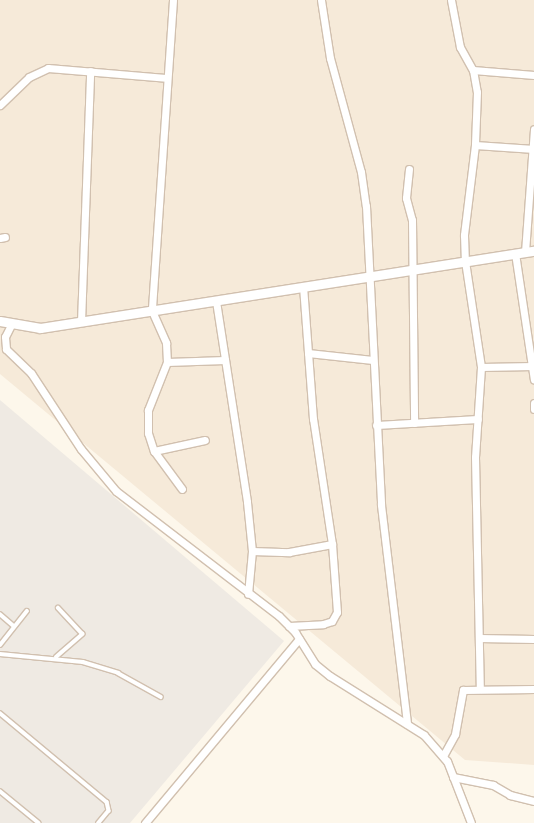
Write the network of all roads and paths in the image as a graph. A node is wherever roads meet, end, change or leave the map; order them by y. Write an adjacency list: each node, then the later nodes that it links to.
1 (173, 0): 7 (street)
2 (321, 0): 17 (street)
3 (451, 0): 4 (street)
4 (473, 70): 6 (street); 10 (street)
5 (90, 71): 7 (street); 8 (street); 22 (street)
6 (534, 75)
7 (166, 78): 20 (street)
8 (0, 106)
9 (534, 129): 11 (street)
10 (476, 145): 11 (street); 15 (street)
11 (533, 149): 13 (street)
12 (409, 169): 16 (street)
13 (529, 251): 14 (street)
14 (515, 253): 15 (street); 28 (street)
15 (465, 261): 16 (street); 29 (street)
16 (412, 269): 17 (street); 34 (street)
17 (368, 276): 18 (street); 26 (street)
18 (303, 287): 19 (street); 24 (street)
19 (216, 300): 20 (street); 25 (street)
20 (152, 311): 22 (street); 27 (street)
21 (0, 321): 23 (street)
22 (81, 322): 23 (street)
23 (12, 325): 41 (street)
24 (308, 353): 26 (street); 39 (street)
25 (225, 360): 27 (street); 40 (street)
26 (373, 360): 35 (street)
27 (167, 362): 37 (street)
28 (533, 366): 29 (street); 30 (street)
29 (481, 367): 33 (street)
30 (534, 380)
31 (534, 403): 32 (street)
32 (534, 409)
33 (478, 419): 34 (street); 47 (street)
34 (414, 423): 35 (street)
35 (376, 425): 57 (street)
36 (206, 440): 37 (street)
37 (154, 451): 38 (street)
38 (182, 489)
39 (332, 544): 40 (street); 46 (street)
40 (252, 551): 41 (street)
41 (248, 594): 46 (street)
42 (58, 608): 52 (lane)
43 (27, 611): 45 (lane)
44 (0, 614): 45 (lane)
45 (14, 626): 50 (lane)
46 (289, 626): 48 (street)
47 (479, 638): 49 (street); 53 (street)
48 (299, 639): 57 (street); 64 (street)
49 (534, 639)
50 (0, 645)
51 (0, 654): 52 (lane)
52 (56, 656): 55 (lane)
53 (480, 688): 54 (street); 58 (street)
54 (534, 690)
55 (161, 697)
56 (0, 713): 63 (lane)
57 (407, 723): 58 (street)
58 (443, 756): 59 (street)
59 (453, 777): 61 (street); 65 (street)
60 (0, 790): 62 (lane)
61 (534, 801)
62 (39, 823)
63 (99, 823)
64 (145, 823)
65 (471, 823)

